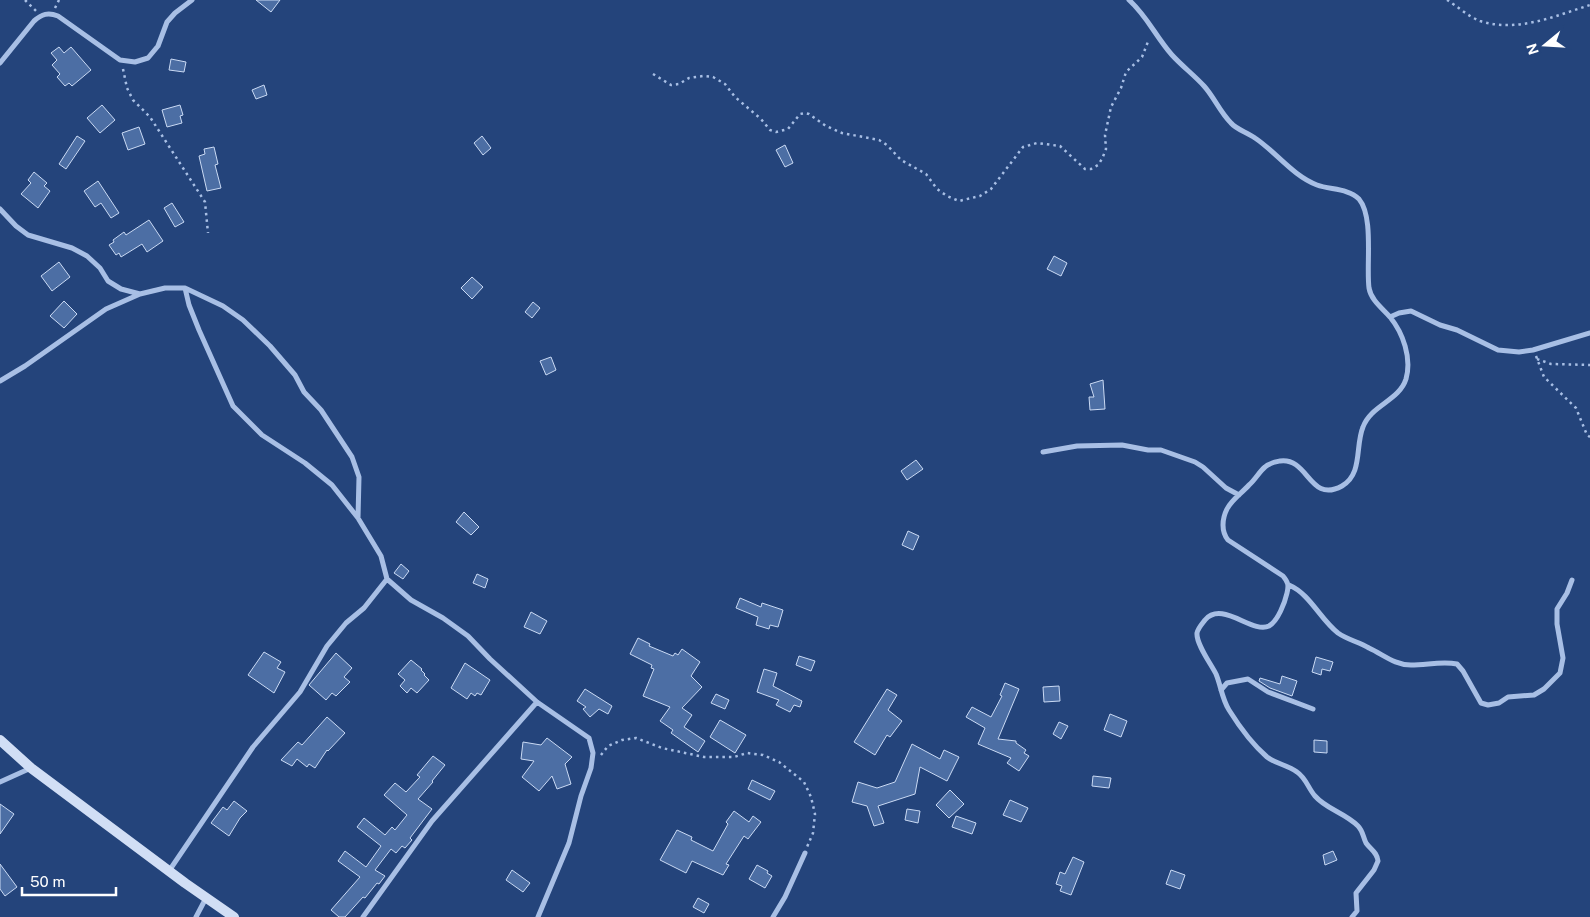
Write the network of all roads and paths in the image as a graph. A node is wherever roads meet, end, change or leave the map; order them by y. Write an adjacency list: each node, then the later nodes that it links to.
1 (25, 0): 6 (path)
2 (192, 0): 8 (street)
3 (1129, 0): 7 (street)
4 (1447, 0): 5 (path)
5 (1590, 5)
6 (40, 16): 8 (street); 9 (street)
7 (1154, 31): 10 (path); 15 (street)
8 (120, 60): 12 (path)
9 (0, 63)
10 (653, 74)
11 (0, 209): 14 (street)
12 (208, 233)
13 (186, 288): 14 (street); 24 (street); 24 (street)
14 (140, 294): 20 (street)
15 (1390, 317): 17 (street); 23 (street)
16 (1590, 333): 17 (street)
17 (1533, 350): 18 (path)
18 (1537, 359): 19 (path); 21 (path)
19 (1590, 365)
20 (0, 381)
21 (1590, 437)
22 (1043, 452): 23 (street)
23 (1239, 495): 27 (street)
24 (358, 518): 25 (street)
25 (387, 579): 29 (street); 36 (street)
26 (1572, 580): 27 (street)
27 (1289, 585): 28 (street)
28 (1221, 690): 30 (street); 43 (street)
29 (537, 702): 33 (street); 40 (street)
30 (1313, 710)
31 (0, 740): 32 (main road)
32 (31, 768): 34 (street); 36 (main road)
33 (591, 768): 35 (path); 41 (street)
34 (0, 782)
35 (805, 853): 42 (street)
36 (169, 870): 37 (main road)
37 (206, 898): 38 (street); 39 (main road)
38 (196, 917)
39 (234, 917)
40 (363, 917)
41 (538, 917)
42 (773, 917)
43 (1352, 917)

